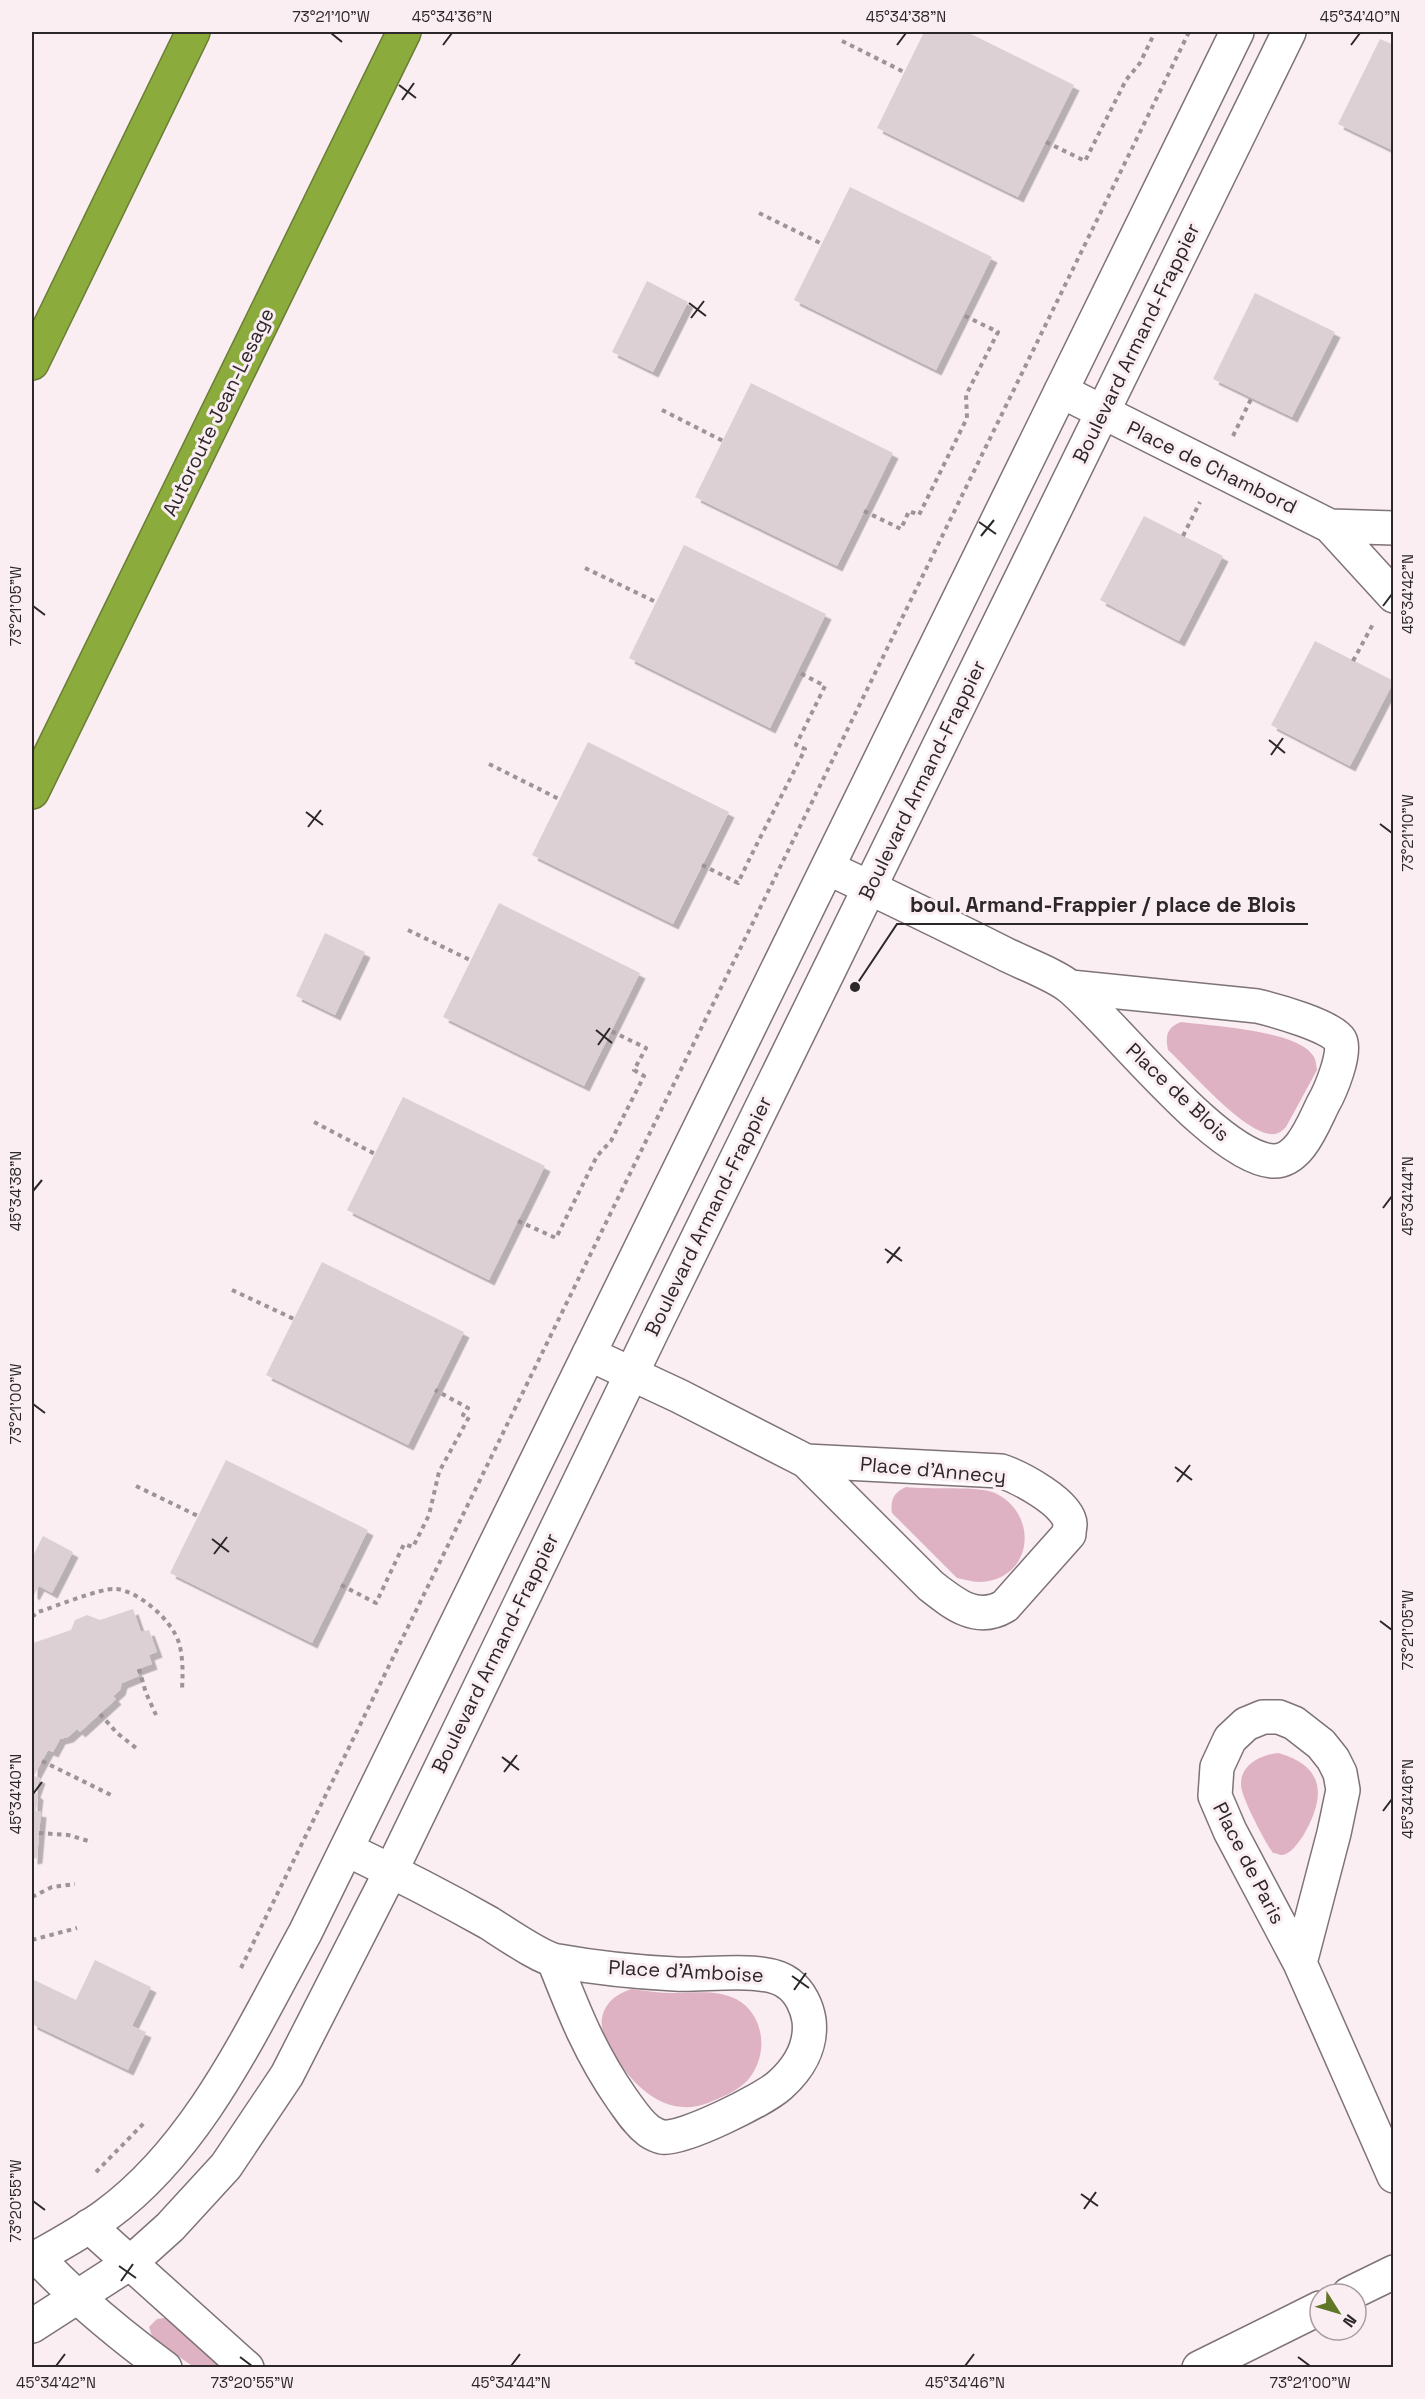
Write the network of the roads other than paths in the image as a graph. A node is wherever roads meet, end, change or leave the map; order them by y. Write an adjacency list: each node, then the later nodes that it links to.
1 (193, 32): 5 (highway)
2 (404, 32): 11 (highway, Autoroute Jean-Lesage)
3 (1237, 32): 6 (street)
4 (1289, 32): 7 (street, Boulevard Armand-Frappier)
5 (32, 363)
6 (1061, 391): 7 (street, Place de Chambord); 12 (street)
7 (1102, 412): 8 (street, Place de Chambord); 13 (street, Boulevard Armand-Frappier)
8 (1330, 525): 9 (street, Place de Chambord); 10 (street, Place de Chambord)
9 (1394, 528)
10 (1394, 596)
11 (32, 792)
12 (828, 868): 13 (street, Place de Blois); 15 (street)
13 (869, 887): 14 (street, Place de Blois); 16 (street, Boulevard Armand-Frappier)
14 (1070, 987): 14 (street, Place de Blois)
15 (589, 1354): 16 (street, Place d'Annecy); 18 (street)
16 (631, 1374): 17 (street, Place d'Annecy); 19 (street, Boulevard Armand-Frappier)
17 (806, 1461): 17 (street, Place d'Annecy)
18 (348, 1850): 19 (street, Place d'Amboise); 23 (street)
19 (391, 1870): 20 (street, Place d'Amboise); 25 (street, Boulevard Armand-Frappier)
20 (554, 1961): 20 (street, Place d'Amboise)
21 (1300, 1963): 21 (street, Place de Paris); 22 (street, Place de Paris)
22 (1394, 2176)
23 (89, 2226): 24 (street); 25 (street)
24 (34, 2258): 28 (street)
25 (130, 2263): 28 (street, Boulevard Armand-Frappier); 32 (street)
26 (1394, 2272): 27 (street)
27 (1368, 2285)
28 (77, 2298): 30 (street, Boulevard Armand-Frappier); 31 (street)
29 (1308, 2314): 33 (street)
30 (32, 2326)
31 (165, 2367)
32 (247, 2367)
33 (1199, 2367)

